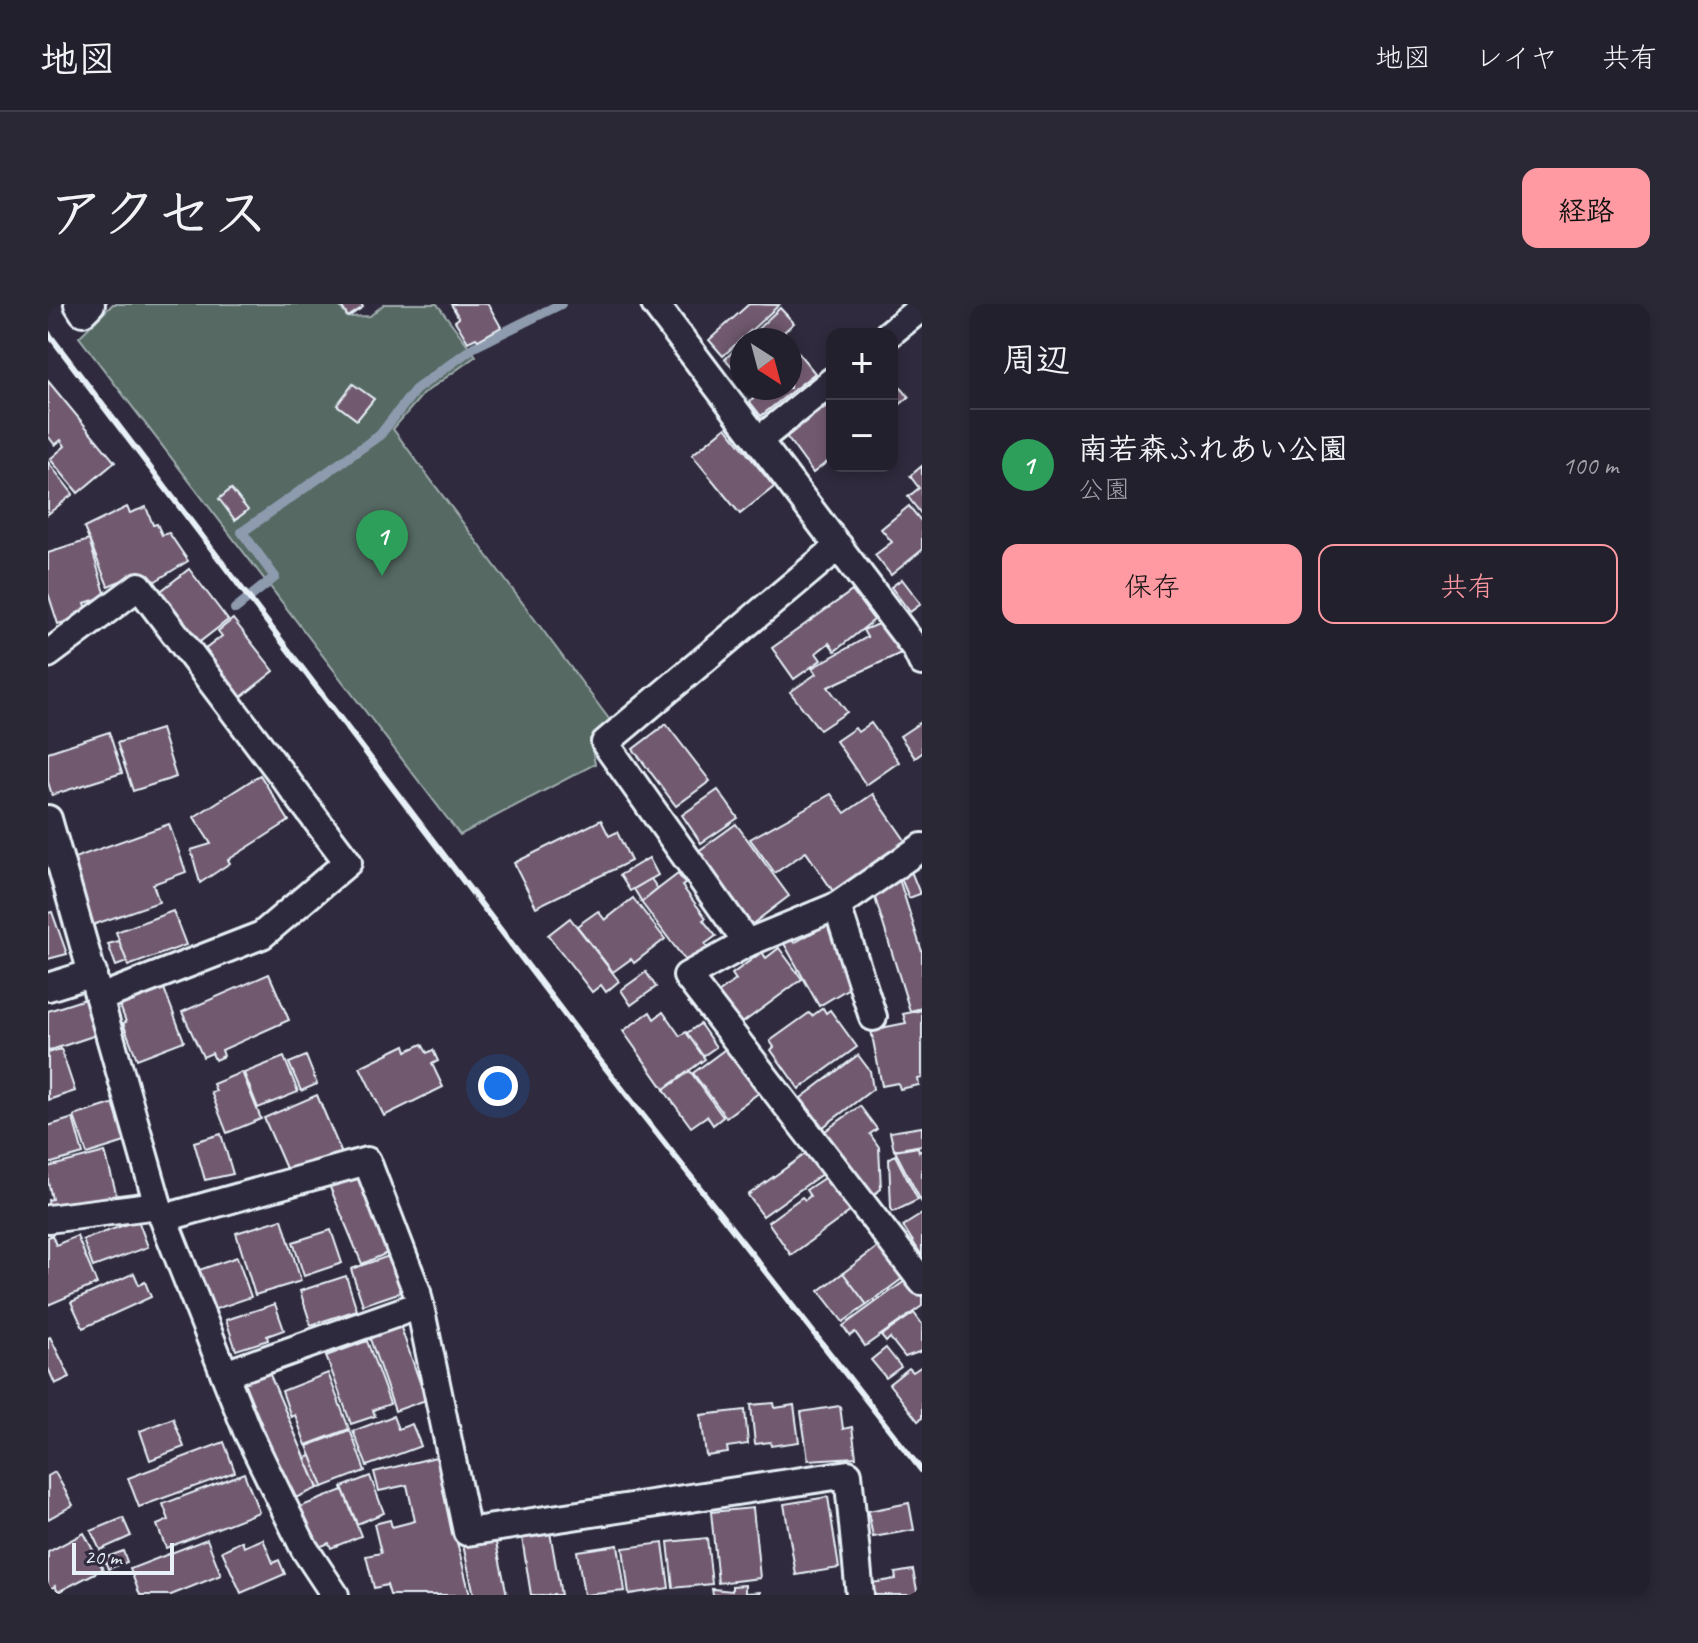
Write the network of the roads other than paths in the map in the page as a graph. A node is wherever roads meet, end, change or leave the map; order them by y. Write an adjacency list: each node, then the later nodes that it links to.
1 (78, 304): 2 (street)
2 (91, 304)
3 (655, 304): 7 (street)
4 (922, 307): 5 (street)
5 (896, 328)
6 (826, 386): 7 (street)
7 (759, 440): 8 (street)
8 (839, 546): 9 (street); 14 (street)
9 (920, 651)
10 (48, 654): 17 (street)
11 (48, 819): 15 (street)
12 (922, 847): 13 (street)
13 (837, 906): 14 (street); 18 (street)
14 (747, 943): 21 (street)
15 (93, 973): 16 (street); 17 (street)
16 (48, 987)
17 (100, 998): 19 (street)
18 (873, 1017)
19 (161, 1212): 20 (street); 22 (street); 23 (street)
20 (48, 1219)
21 (921, 1277)
22 (420, 1305): 23 (street); 25 (street)
23 (225, 1374): 24 (street)
24 (335, 1595)
25 (860, 1595)

